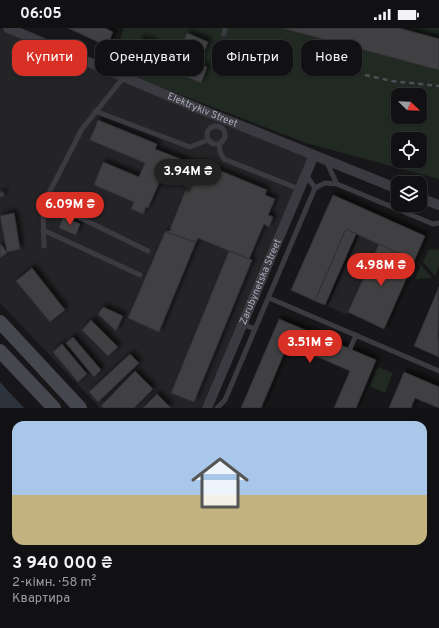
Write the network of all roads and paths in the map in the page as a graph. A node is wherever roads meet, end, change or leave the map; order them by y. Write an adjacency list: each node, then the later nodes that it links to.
1 (8, 28): 3 (street, Elektrykiv Street)
2 (225, 28): 4 (lane)
3 (24, 32): 5 (street, Elektrykiv Street)
4 (224, 34)
5 (124, 77): 6 (lane); 7 (street, Elektrykiv Street)
6 (95, 111): 8 (lane); 17 (lane)
7 (221, 122): 8 (lane); 9 (lane); 10 (street, Elektrykiv Street)
8 (208, 140): 9 (lane)
9 (219, 144): 16 (lane)
10 (314, 155): 11 (street, Elektrykiv Street); 12 (street, Zarubynetska Street)
11 (326, 160): 13 (lane); 14 (street, Elektrykiv Street)
12 (306, 175): 15 (lane); 16 (street, Zarubynetska Street)
13 (337, 184): 15 (lane); 20 (lane)
14 (391, 186)
15 (315, 188): 25 (lane)
16 (300, 189): 27 (street, Zarubynetska Street)
17 (46, 201): 21 (lane); 23 (lane)
18 (427, 201): 19 (street)
19 (439, 205)
20 (439, 223)
21 (43, 230): 22 (lane); 24 (lane)
22 (44, 246)
23 (148, 251)
24 (140, 275)
25 (269, 298): 28 (lane); 29 (lane)
26 (0, 322): 34 (main road)
27 (242, 324): 28 (lane); 35 (street, Zarubynetska Street)
28 (255, 329): 36 (lane)
29 (356, 335): 30 (lane); 32 (lane)
30 (350, 349)
31 (0, 351): 33 (main road)
32 (439, 371)
33 (54, 408)
34 (80, 408)
35 (207, 408)
36 (217, 408)

